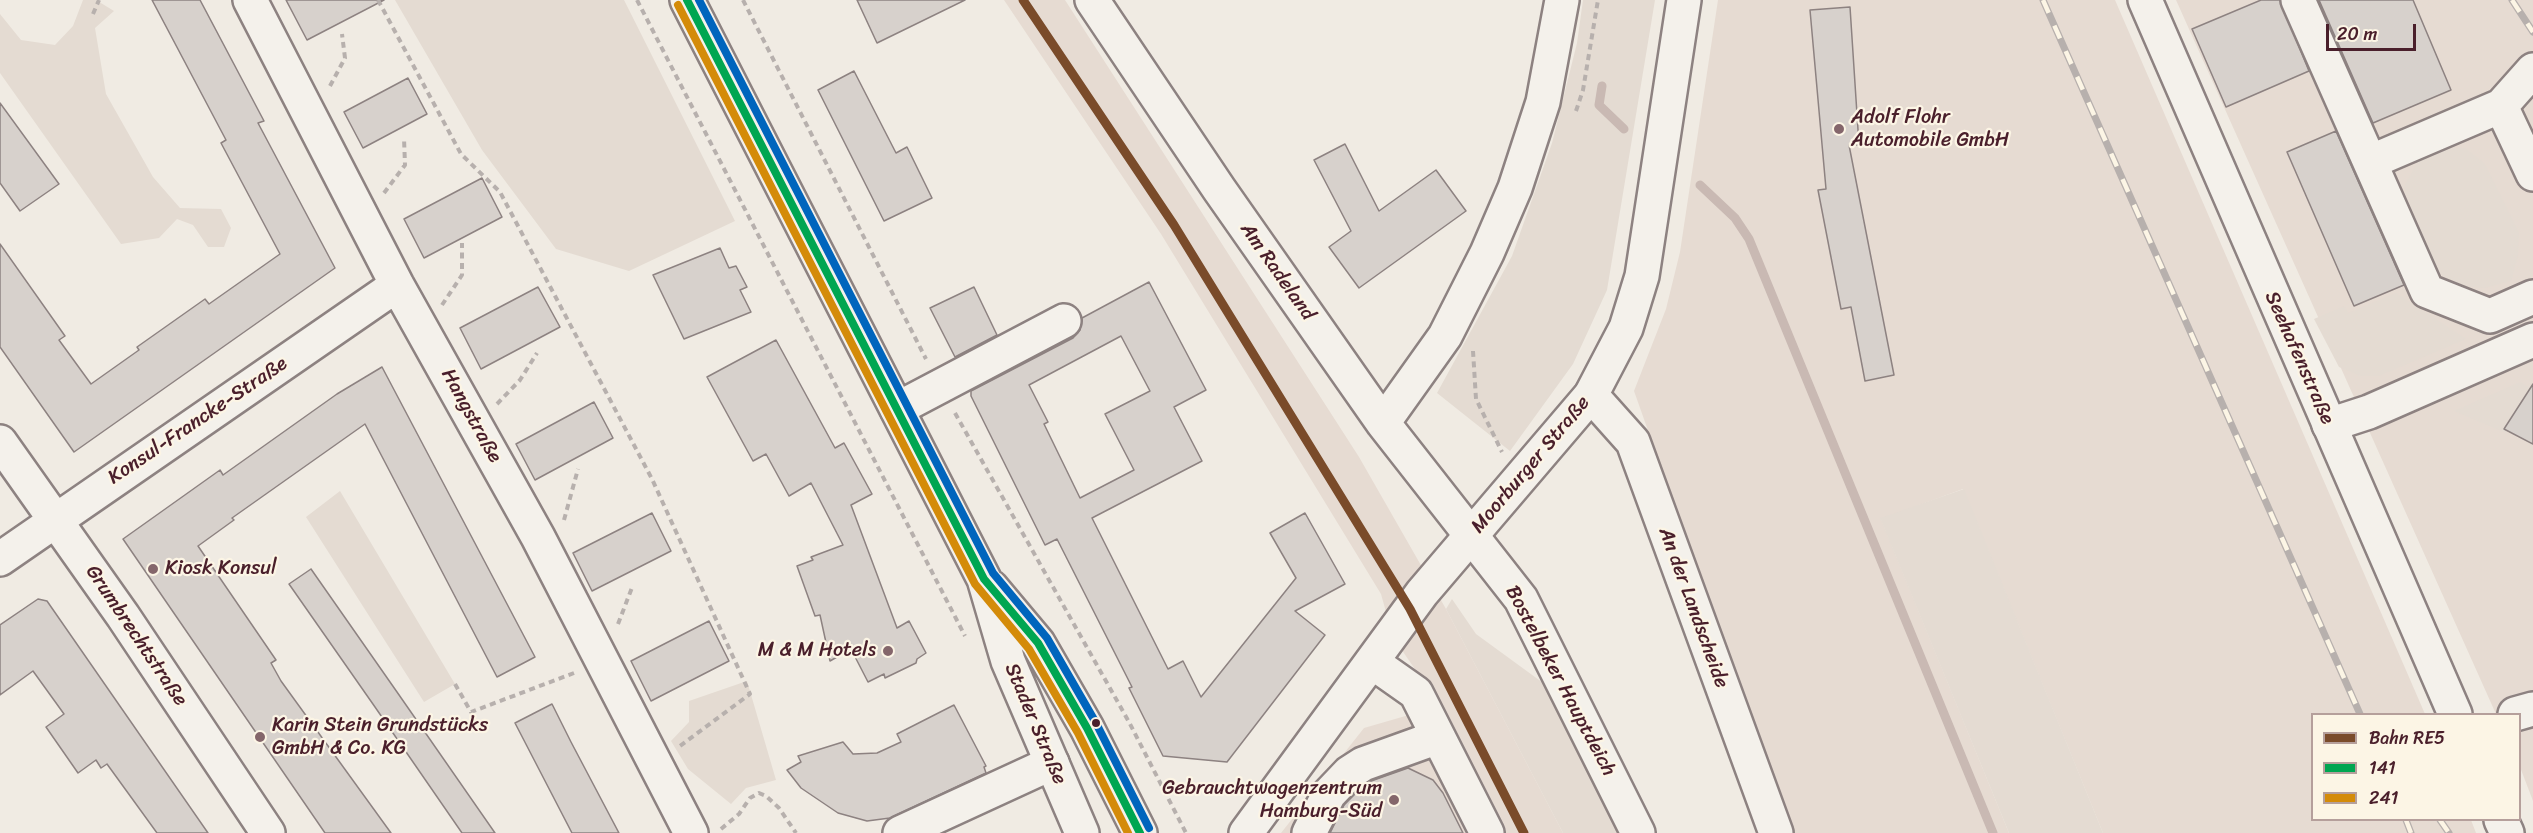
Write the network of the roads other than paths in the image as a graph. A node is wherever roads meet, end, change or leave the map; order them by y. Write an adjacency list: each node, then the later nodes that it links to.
1 (250, 0): 12 (street, Hangstraße)
2 (687, 0): 17 (street, Stader Straße)
3 (1092, 0): 18 (street, Am Radeland)
4 (1562, 0): 18 (street)
5 (1684, 0): 16 (street, Moorburger Straße)
6 (2145, 0): 19 (street, Seehafenstraße)
7 (2298, 0): 10 (street)
8 (2533, 70): 9 (street)
9 (2501, 106): 10 (street); 11 (street)
10 (2370, 162): 13 (street)
11 (2533, 174)
12 (397, 285): 21 (street, Konsul-Francke-Straße); 30 (street, Hangstraße)
13 (2533, 297)
14 (1064, 321): 17 (street)
15 (2533, 340): 19 (street)
16 (1592, 395): 22 (street, Moorburger Straße); 38 (street, An der Landscheide)
17 (897, 409): 24 (street, Stader Straße)
18 (1383, 423): 22 (street, Am Radeland)
19 (2329, 425): 26 (street, Seehafenstraße)
20 (0, 442): 21 (street, Grumbrechtstraße)
21 (54, 520): 23 (street, Konsul-Francke-Straße); 29 (street, Grumbrechtstraße)
22 (1472, 536): 25 (street, Moorburger Straße); 37 (street, Bostelbeker Hauptdeich)
23 (0, 559)
24 (984, 579): 28 (street, Stader Straße); 33 (street, Stader Straße)
25 (1372, 662): 27 (street); 34 (street, Moorburger Straße)
26 (2455, 713)
27 (1438, 737): 35 (street); 36 (street)
28 (1052, 763): 31 (street); 32 (street, Stader Straße)
29 (268, 833)
30 (691, 833)
31 (900, 833)
32 (1082, 833)
33 (1140, 833)
34 (1246, 833)
35 (1310, 833)
36 (1487, 833)
37 (1638, 833)
38 (1776, 833)

